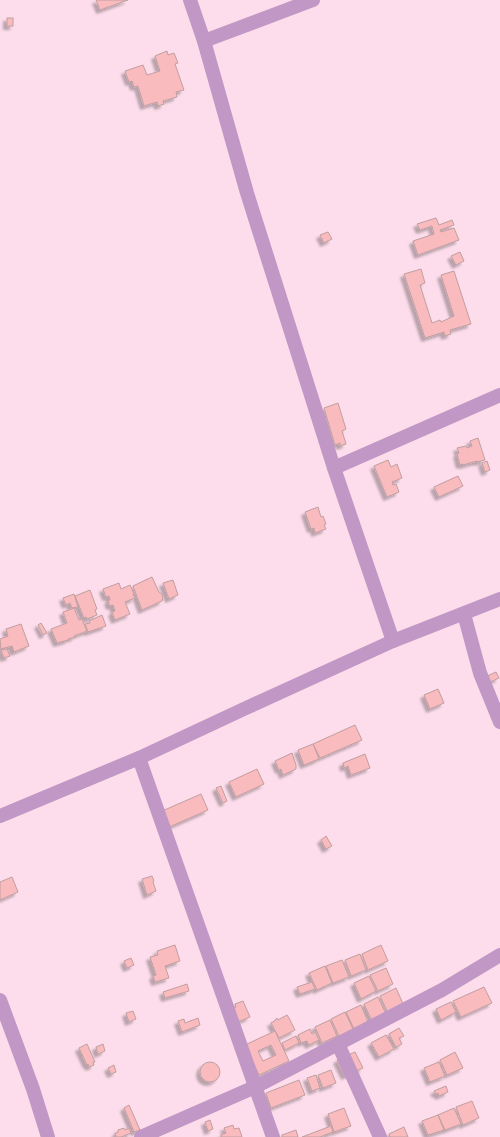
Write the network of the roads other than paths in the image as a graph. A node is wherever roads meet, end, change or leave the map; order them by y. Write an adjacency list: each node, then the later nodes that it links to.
1 (190, 0): 3 (street)
2 (313, 0): 3 (street)
3 (204, 41): 5 (street)
4 (500, 395): 5 (street)
5 (334, 468): 8 (street)
6 (500, 599): 7 (street)
7 (464, 614): 8 (street); 9 (street)
8 (393, 641): 10 (street)
9 (500, 722)
10 (139, 758): 11 (street); 15 (street)
11 (0, 816)
12 (500, 955): 14 (street)
13 (0, 1000): 16 (street)
14 (338, 1044): 15 (street); 19 (street)
15 (255, 1087): 17 (street); 18 (street)
16 (48, 1137)
17 (141, 1137)
18 (273, 1137)
19 (380, 1137)

